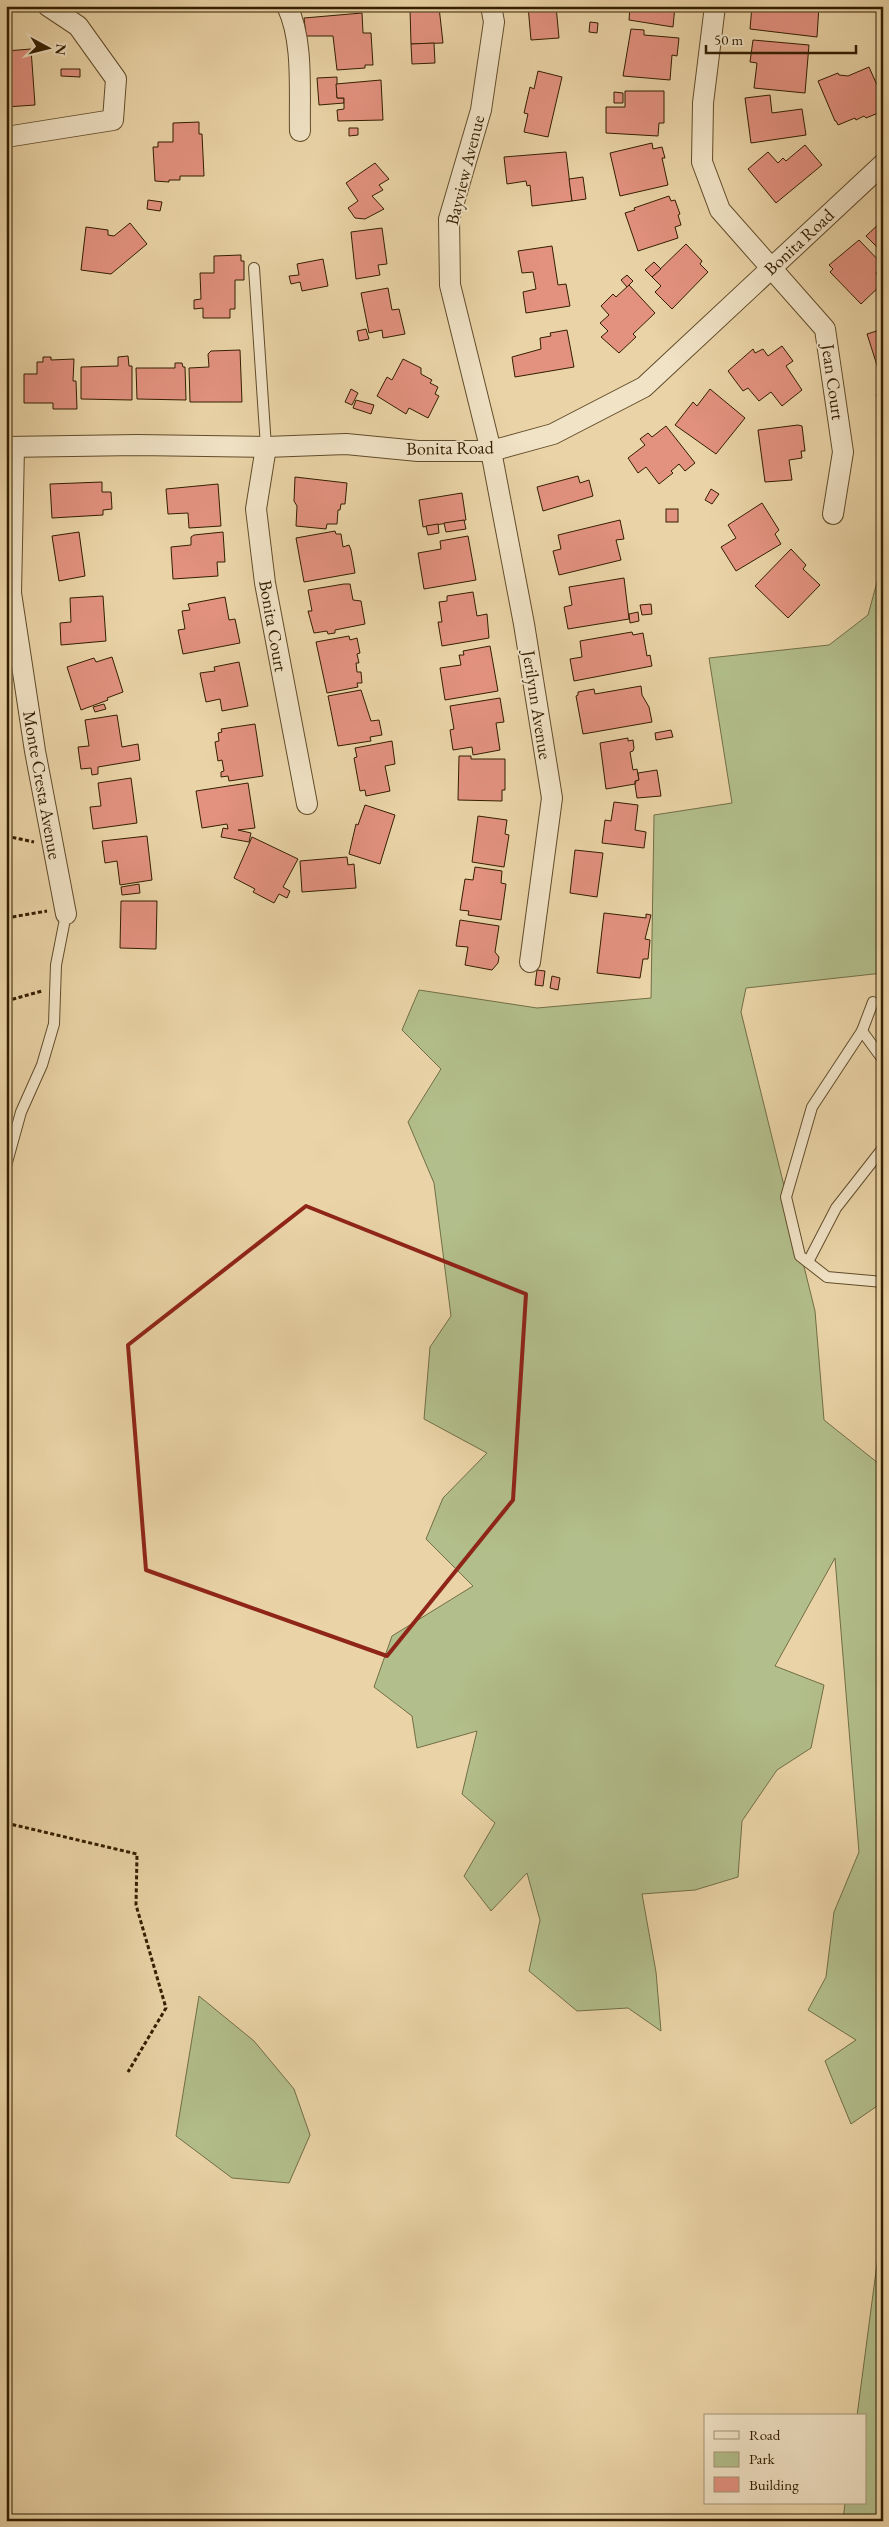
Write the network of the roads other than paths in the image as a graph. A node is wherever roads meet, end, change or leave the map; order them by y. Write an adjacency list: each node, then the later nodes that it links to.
1 (48, 6): 6 (street)
2 (287, 6): 5 (street)
3 (491, 6): 12 (street, Bayview Avenue)
4 (715, 6): 8 (street, Jean Court)
5 (300, 131)
6 (6, 137)
7 (883, 164): 8 (street, Bonita Road)
8 (772, 267): 12 (street, Bonita Road); 13 (street, Jean Court)
9 (254, 268): 11 (lane)
10 (10, 447): 11 (street, Bonita Road); 15 (street, Monte Cresta Avenue)
11 (266, 447): 12 (street, Bonita Road); 14 (street, Bonita Court)
12 (491, 450): 16 (street, Jerilynn Avenue)
13 (833, 514)
14 (307, 804)
15 (65, 911): 21 (lane)
16 (530, 962)
17 (873, 1002): 18 (lane)
18 (862, 1030): 19 (lane); 22 (lane)
19 (881, 1057)
20 (883, 1148): 22 (lane)
21 (6, 1166)
22 (808, 1262): 23 (lane)
23 (883, 1282)

